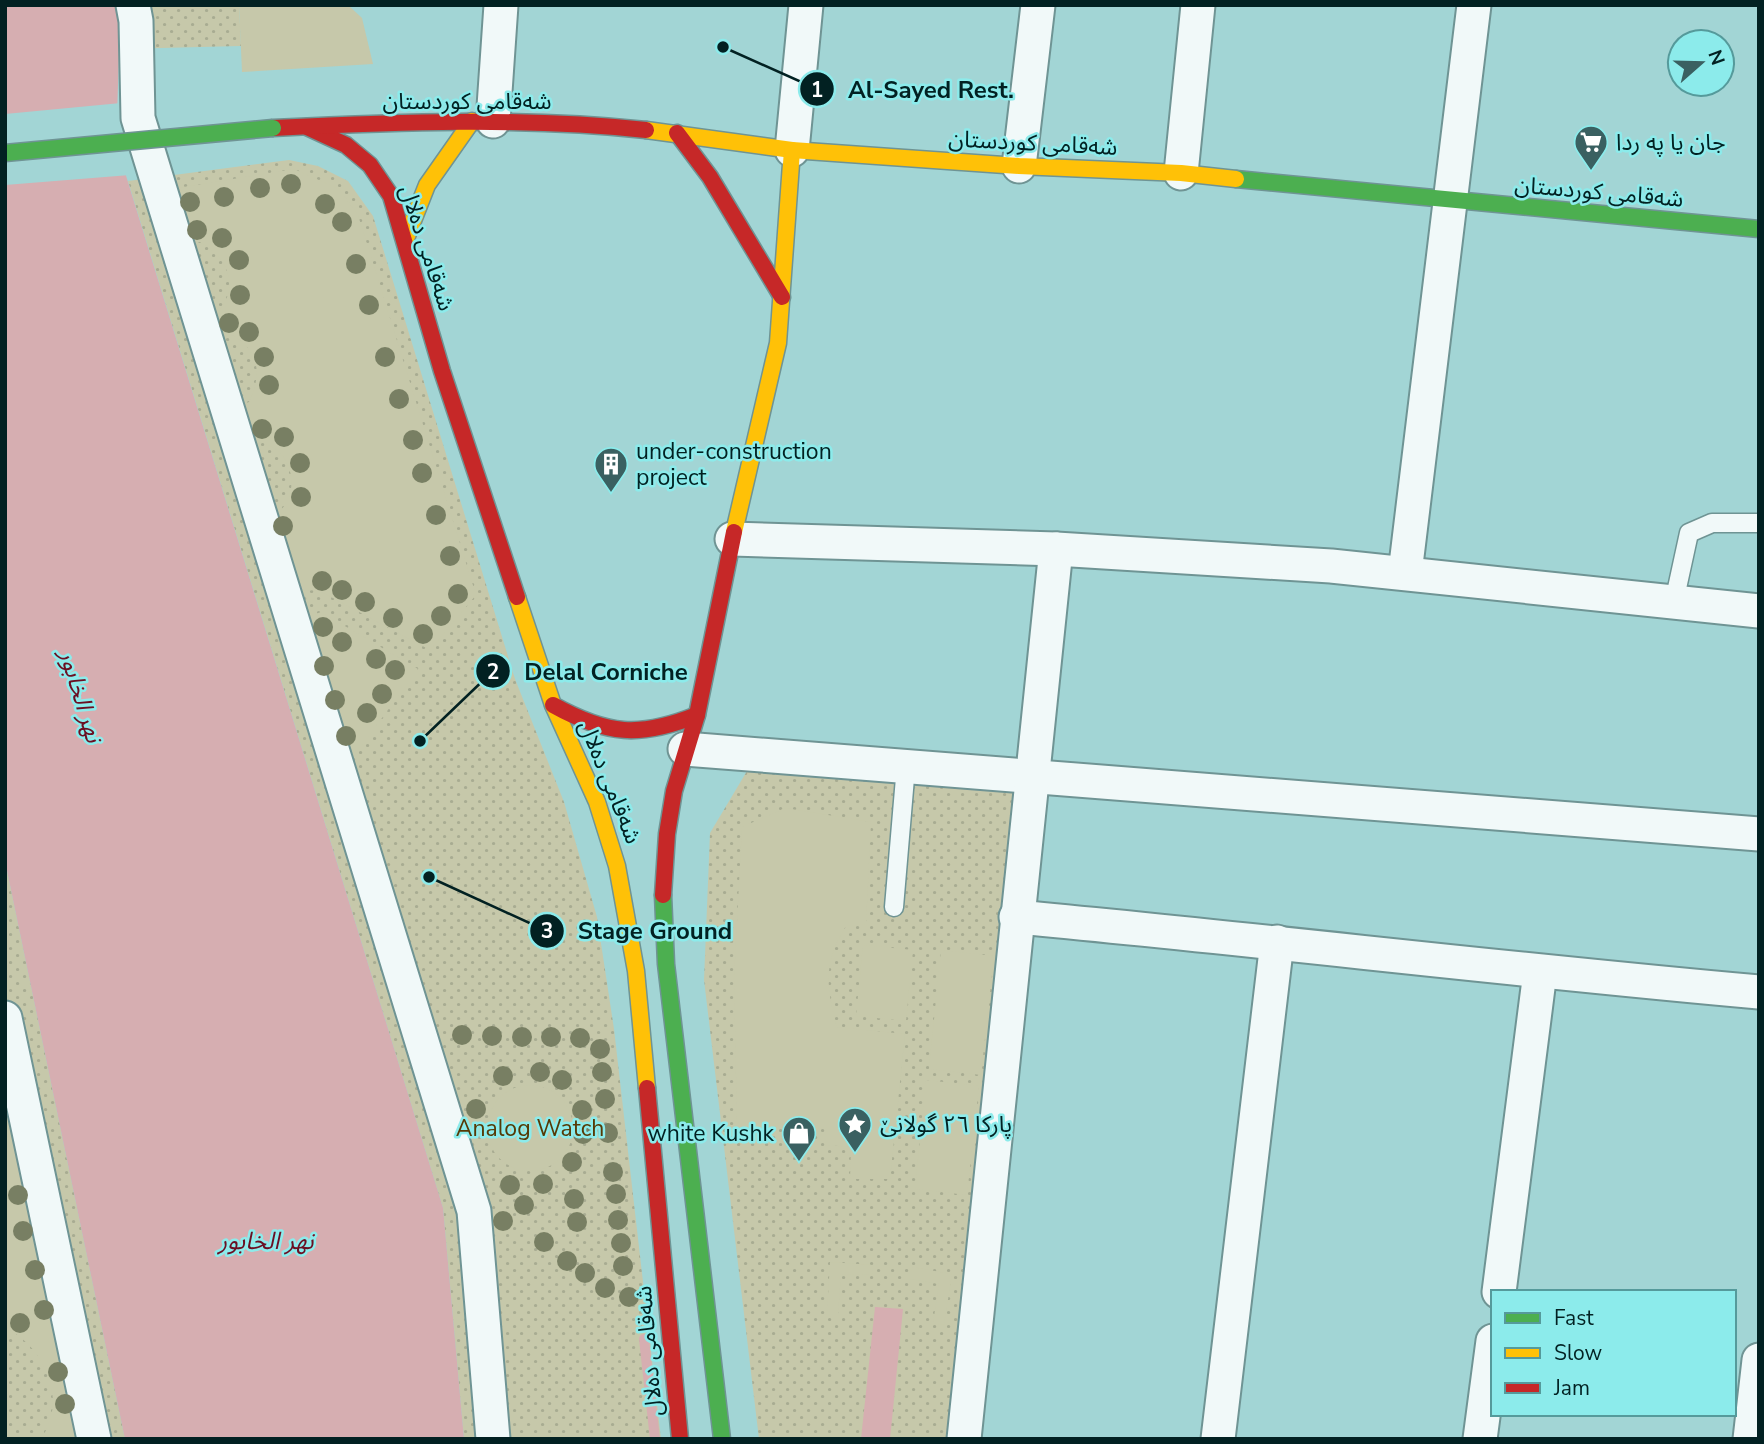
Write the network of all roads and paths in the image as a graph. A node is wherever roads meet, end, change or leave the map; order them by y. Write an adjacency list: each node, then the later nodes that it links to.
1 (133, 5): 41 (street)
2 (501, 5): 7 (street)
3 (806, 5): 10 (street)
4 (1038, 5): 12 (street)
5 (1198, 5): 13 (street)
6 (1474, 5): 14 (street)
7 (482, 121): 8 (main road, شەقامی کوردستان); 9 (main road, شەقامی کوردستان); 16 (main road)
8 (305, 126): 11 (main road, شەقامی کوردستان, bridge); 16 (main road, شەقامی دەلال)
9 (677, 133): 10 (main road, شەقامی کوردستان); 17 (main road)
10 (792, 150): 12 (main road, شەقامی کوردستان); 17 (main road, شەقامی دەلال)
11 (5, 153)
12 (1019, 166): 13 (main road, شەقامی کوردستان)
13 (1181, 173): 14 (main road, شەقامی کوردستان)
14 (1452, 201): 15 (main road, شەقامی کوردستان); 21 (street)
15 (1759, 229)
16 (405, 241): 24 (main road, شەقامی دەلال)
17 (782, 297): 19 (main road, شەقامی دەلال)
18 (1759, 523): 22 (lane)
19 (732, 539): 20 (street); 25 (main road, شەقامی دەلال)
20 (1056, 549): 21 (street); 28 (street)
21 (1405, 573): 22 (street)
22 (1674, 602): 23 (street)
23 (1759, 611)
24 (553, 705): 25 (main road); 42 (main road, شەقامی دەلال)
25 (697, 715): 26 (main road, شەقامی دەلال)
26 (685, 749): 27 (street); 43 (main road, شەقامی دەلال)
27 (906, 766): 28 (street); 30 (lane)
28 (1033, 776): 29 (street); 31 (street)
29 (1759, 834)
30 (894, 907)
31 (1016, 917): 32 (street); 44 (street)
32 (1277, 942): 33 (street); 45 (street)
33 (1540, 972): 34 (street); 36 (street)
34 (1759, 992)
35 (5, 1018): 40 (street)
36 (1499, 1290)
37 (1491, 1355): 46 (street)
38 (1759, 1360): 39 (street)
39 (1754, 1428)
40 (94, 1439)
41 (493, 1439)
42 (680, 1439)
43 (722, 1439)
44 (964, 1439)
45 (1218, 1439)
46 (1480, 1439)

